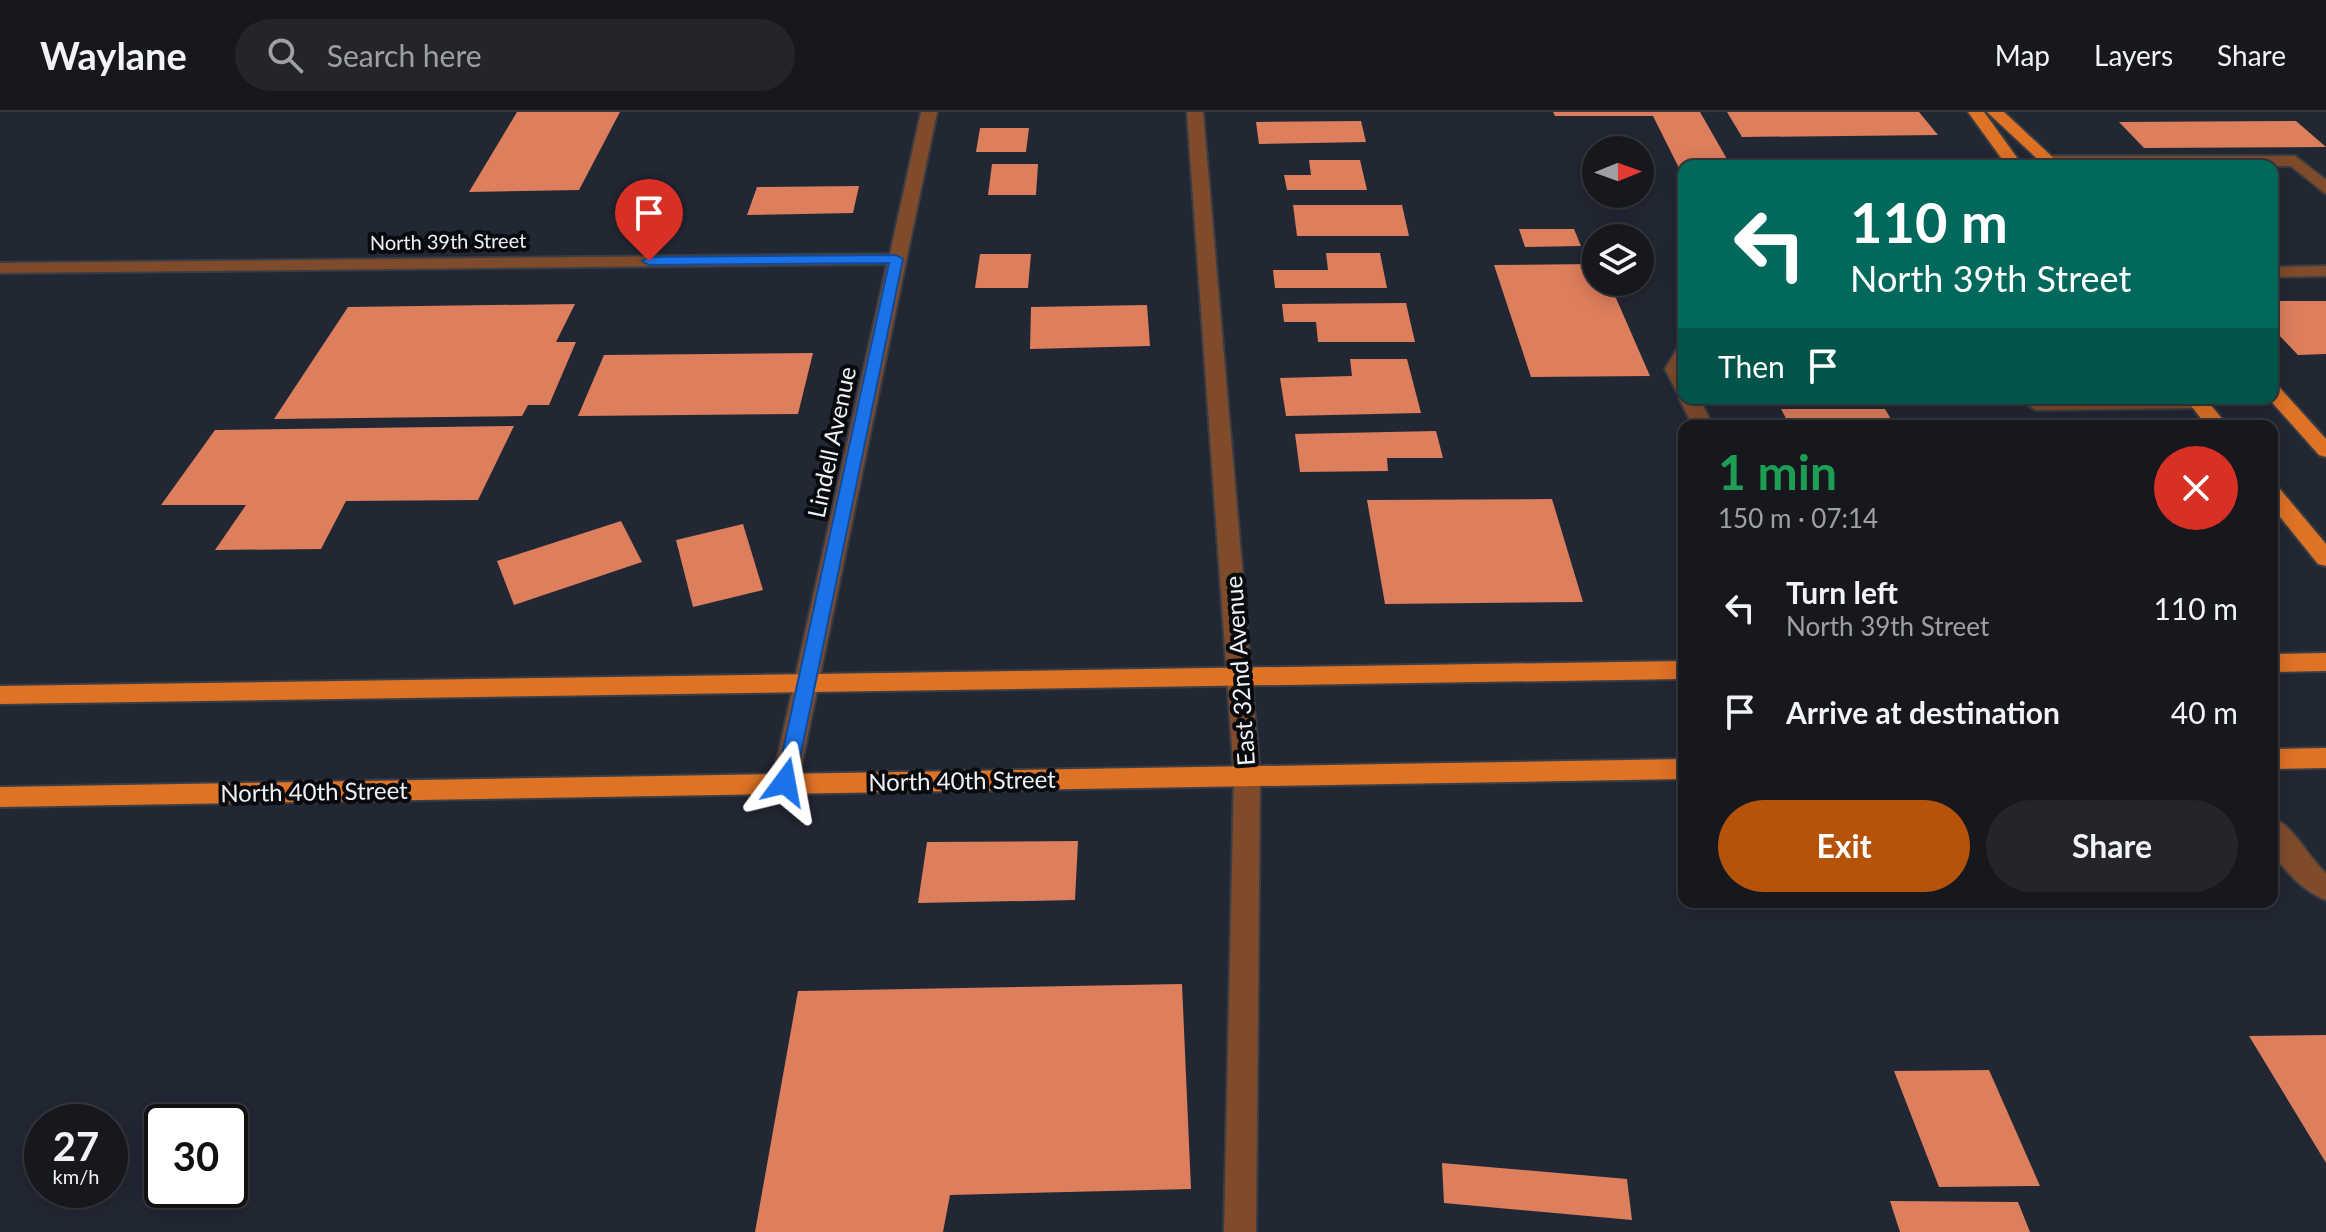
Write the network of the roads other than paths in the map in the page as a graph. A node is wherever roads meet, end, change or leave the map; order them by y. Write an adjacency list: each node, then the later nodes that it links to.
1 (929, 112): 9 (street, Lindell Avenue)
2 (1195, 112): 22 (street, East 32nd Avenue)
3 (1976, 112): 5 (main road)
4 (1995, 112): 6 (main road)
5 (2011, 160)
6 (2047, 160)
7 (2278, 161): 8 (street)
8 (2326, 189)
9 (896, 259): 10 (street, North 39th Street); 23 (street, Lindell Avenue)
10 (0, 268)
11 (2326, 271): 12 (street)
12 (2278, 272)
13 (2278, 398): 16 (main road)
14 (2199, 404): 15 (main road)
15 (2213, 420)
16 (2326, 451)
17 (2278, 500): 18 (main road)
18 (2326, 559)
19 (2326, 662): 20 (main road)
20 (2278, 663)
21 (1678, 670): 22 (main road)
22 (1241, 676): 23 (main road); 28 (street, East 32nd Avenue)
23 (808, 683): 24 (main road); 29 (street, Lindell Avenue)
24 (0, 695)
25 (2326, 758): 26 (main road)
26 (2278, 759)
27 (1678, 769): 28 (main road, North 40th Street)
28 (1247, 776): 29 (main road, North 40th Street); 33 (street, East 32nd Avenue)
29 (785, 782): 30 (main road, North 40th Street)
30 (0, 797)
31 (2278, 836): 32 (street)
32 (2326, 889)
33 (1240, 1232)

